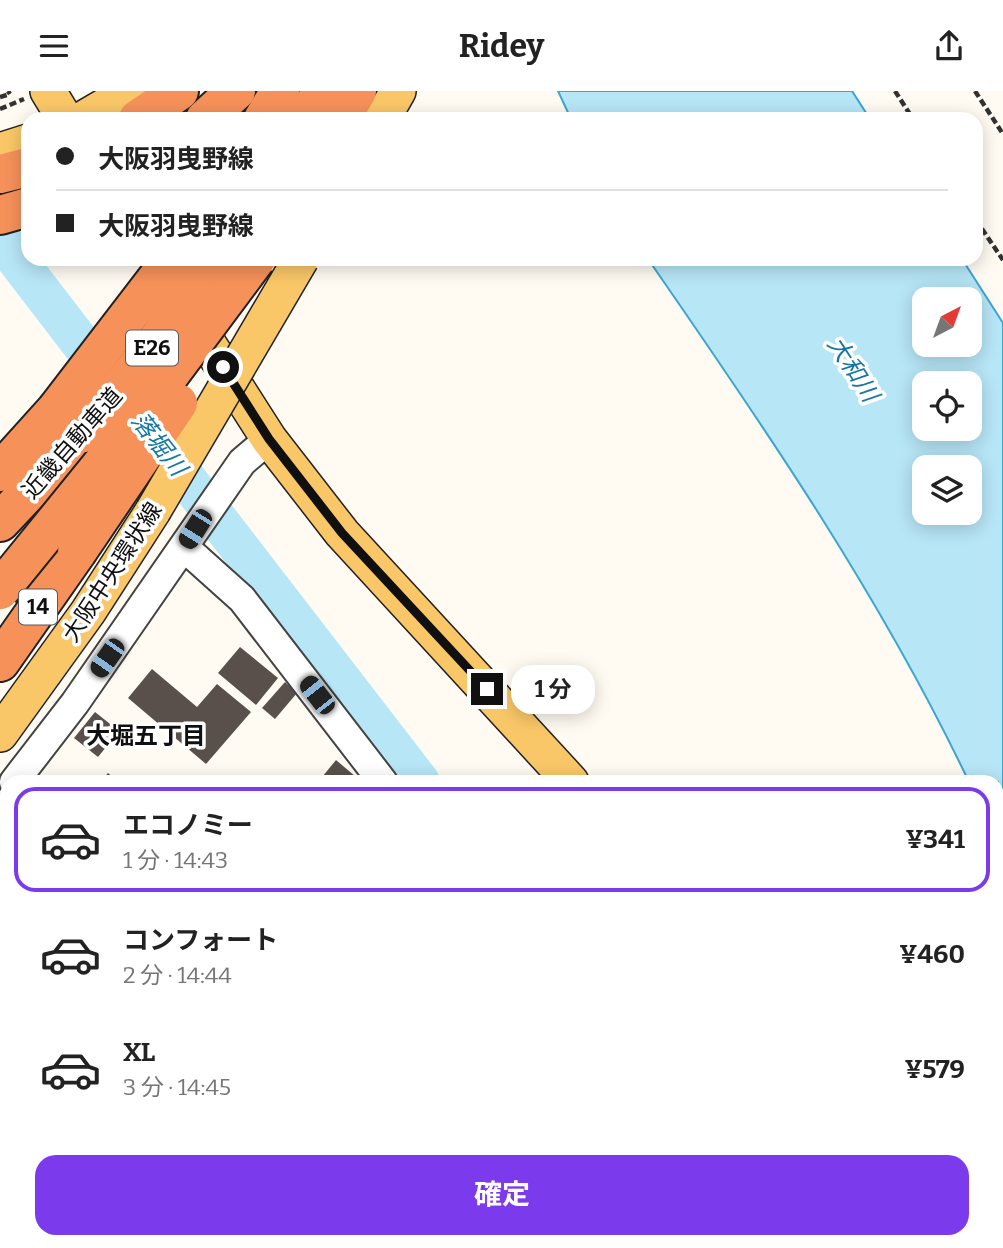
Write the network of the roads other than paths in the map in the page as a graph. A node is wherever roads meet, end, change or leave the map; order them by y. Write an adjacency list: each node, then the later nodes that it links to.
1 (48, 91): 9 (main road)
2 (131, 91): 10 (main road)
3 (179, 91): 11 (highway)
4 (236, 91): 12 (highway)
5 (280, 91): 13 (highway)
6 (322, 91): 14 (highway)
7 (356, 91): 15 (highway)
8 (398, 91): 16 (main road)
9 (61, 112)
10 (95, 112)
11 (148, 112)
12 (213, 112)
13 (267, 112)
14 (309, 112)
15 (345, 112)
16 (386, 112)
17 (21, 144): 18 (main road)
18 (0, 151)
19 (21, 169): 20 (highway)
20 (0, 174)
21 (21, 209): 22 (highway)
22 (0, 215)
23 (158, 266): 30 (main road)
24 (168, 266): 29 (highway, 近畿自動車道 / E26, bridge)
25 (210, 266): 29 (highway, 近畿自動車道 / E26, bridge)
26 (251, 266): 34 (highway, bridge)
27 (257, 266): 35 (highway, 14, bridge)
28 (297, 266): 36 (main road, 大阪中央環状線, bridge)
29 (70, 422): 31 (highway, 近畿自動車道 / E26); 32 (highway, 近畿自動車道 / E26)
30 (269, 439): 33 (street); 39 (main road)
31 (0, 472)
32 (0, 522)
33 (190, 538): 37 (street); 38 (street)
34 (0, 590)
35 (0, 661)
36 (0, 734)
37 (19, 775)
38 (378, 775)
39 (564, 775)

